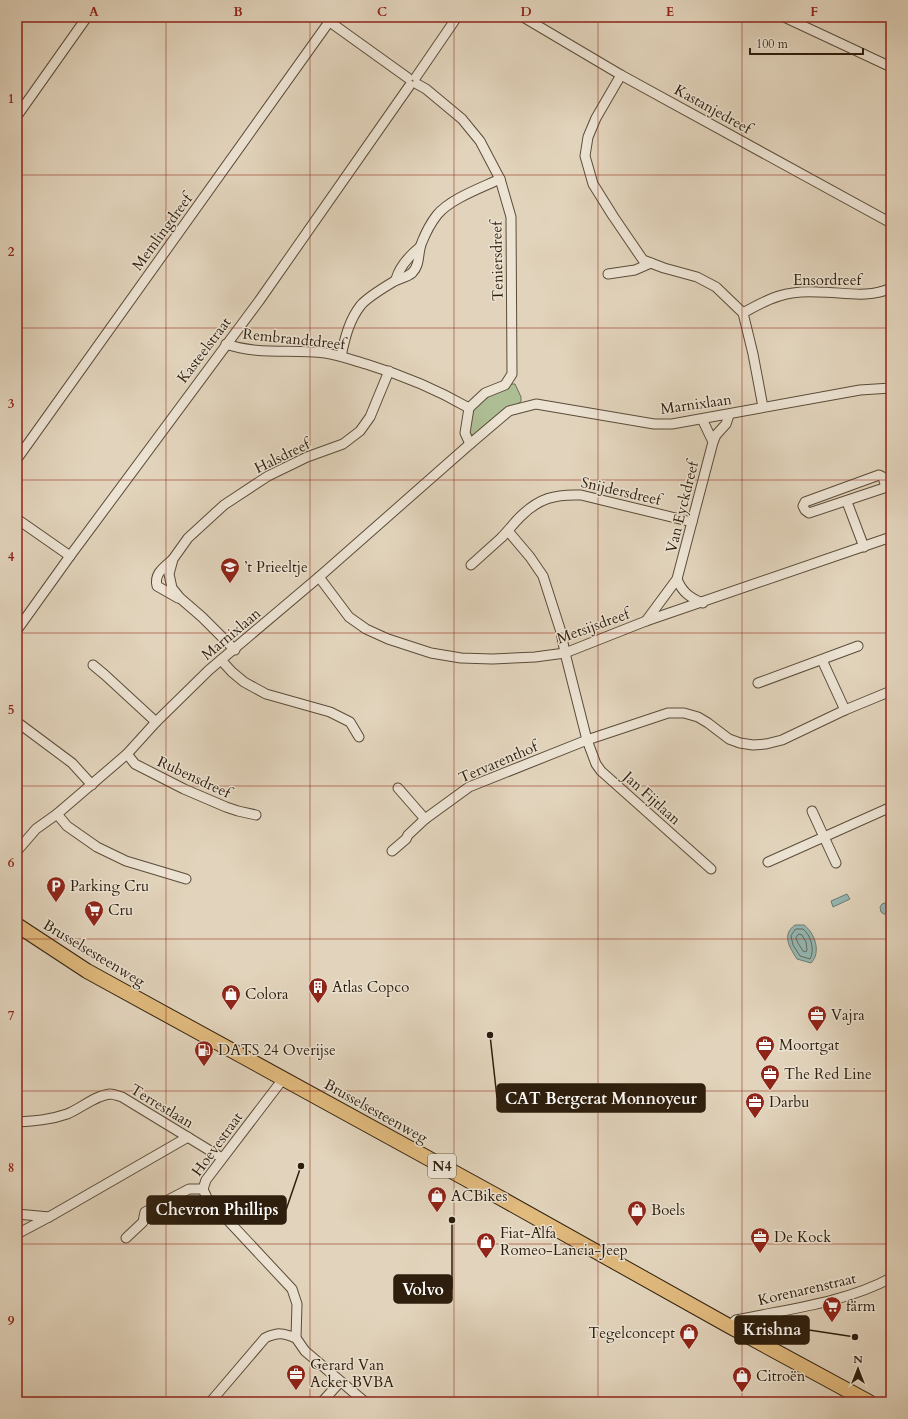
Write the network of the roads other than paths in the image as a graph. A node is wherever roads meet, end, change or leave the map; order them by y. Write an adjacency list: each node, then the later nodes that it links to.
1 (87, 17): 9 (street)
2 (457, 17): 8 (street, Kasteelstraat)
3 (524, 17): 7 (street, Kastanjedreef)
4 (784, 17): 6 (street)
5 (326, 19): 8 (street, Teniersdreef); 26 (street, Memlingdreef)
6 (891, 67)
7 (621, 74): 11 (street, Kastanjedreef); 12 (street)
8 (413, 81): 10 (street, Teniersdreef); 16 (street, Kasteelstraat)
9 (17, 116)
10 (500, 179): 17 (street); 21 (street, Teniersdreef)
11 (891, 223)
12 (651, 263): 13 (street); 15 (street)
13 (608, 274)
14 (891, 288): 15 (street, Ensordreef)
15 (743, 313): 20 (street)
16 (226, 344): 17 (street, Rembrandtdreef); 33 (street, Kasteelstraat)
17 (341, 356): 18 (street, Rembrandtdreef)
18 (389, 371): 21 (street, Rembrandtdreef); 34 (street, Halsdreef)
19 (891, 388): 20 (street, Marnixlaan)
20 (762, 407): 22 (street, Marnixlaan)
21 (469, 408): 25 (street)
22 (729, 415): 23 (street, Marnixlaan); 24 (street, Van Eyckdreef)
23 (702, 419): 24 (street); 25 (street, Marnixlaan)
24 (713, 442): 29 (street, Van Eyckdreef)
25 (470, 444): 36 (street, Marnixlaan)
26 (17, 459)
27 (847, 502): 27 (street); 32 (street)
28 (17, 519): 33 (street)
29 (692, 522): 30 (street, Snijdersdreef); 37 (street, Van Eyckdreef)
30 (508, 531): 35 (street, Snijdersdreef); 44 (street)
31 (891, 537): 32 (street, Metsijsdreef)
32 (864, 547): 39 (street, Metsijsdreef)
33 (70, 556): 41 (street, Kasteelstraat)
34 (173, 559): 38 (street, Halsdreef); 38 (street, Halsdreef)
35 (471, 565)
36 (319, 577): 43 (street, Marnixlaan); 44 (street, Metsijsdreef)
37 (678, 579): 39 (street); 40 (street, Van Eyckdreef)
38 (180, 598): 43 (street, Halsdreef)
39 (702, 603): 40 (street, Metsijsdreef)
40 (646, 621): 44 (street, Metsijsdreef)
41 (17, 630)
42 (858, 646): 46 (street)
43 (234, 650): 45 (street, Marnixlaan)
44 (565, 653): 54 (street, Jan Fijtlaan)
45 (221, 660): 52 (street, Marnixlaan); 53 (street)
46 (822, 660): 48 (street); 50 (street)
47 (93, 665): 52 (street)
48 (758, 683)
49 (891, 691): 50 (street, Tervarenthof)
50 (845, 710): 54 (street, Tervarenthof)
51 (17, 722): 56 (street)
52 (156, 722): 55 (street, Marnixlaan)
53 (359, 737)
54 (587, 740): 62 (street, Tervarenthof); 68 (street, Jan Fijtlaan)
55 (127, 754): 56 (street, Marnixlaan); 61 (street, Rubensdreef)
56 (92, 785): 60 (street, Marnixlaan)
57 (398, 788): 62 (street)
58 (891, 807): 63 (street)
59 (812, 811): 63 (street)
60 (57, 814): 64 (street, Marnixlaan); 69 (street)
61 (256, 815)
62 (425, 819): 65 (street, Tervarenthof)
63 (824, 837): 66 (street); 67 (street)
64 (17, 851)
65 (392, 851)
66 (768, 862)
67 (836, 863)
68 (711, 869)
69 (186, 879)
70 (17, 925): 71 (main road, Brusselsesteenweg / N4)
71 (283, 1079): 74 (street, Hoevestraat); 81 (main road, Brusselsesteenweg / N4)
72 (17, 1122): 73 (street, Terrestlaan)
73 (188, 1137): 74 (street, Terrestlaan); 77 (street)
74 (222, 1158): 75 (street, Hoevestraat)
75 (203, 1188): 79 (street, Hoevestraat); 82 (street)
76 (17, 1214): 77 (street)
77 (49, 1217): 78 (street)
78 (17, 1234)
79 (126, 1238)
80 (891, 1278): 81 (street, Korenarenstraat)
81 (729, 1326): 87 (main road, Brusselsesteenweg / N4)
82 (296, 1338): 83 (street); 84 (street)
83 (340, 1382): 85 (street); 86 (street)
84 (212, 1402)
85 (322, 1402)
86 (365, 1402)
87 (869, 1402)

